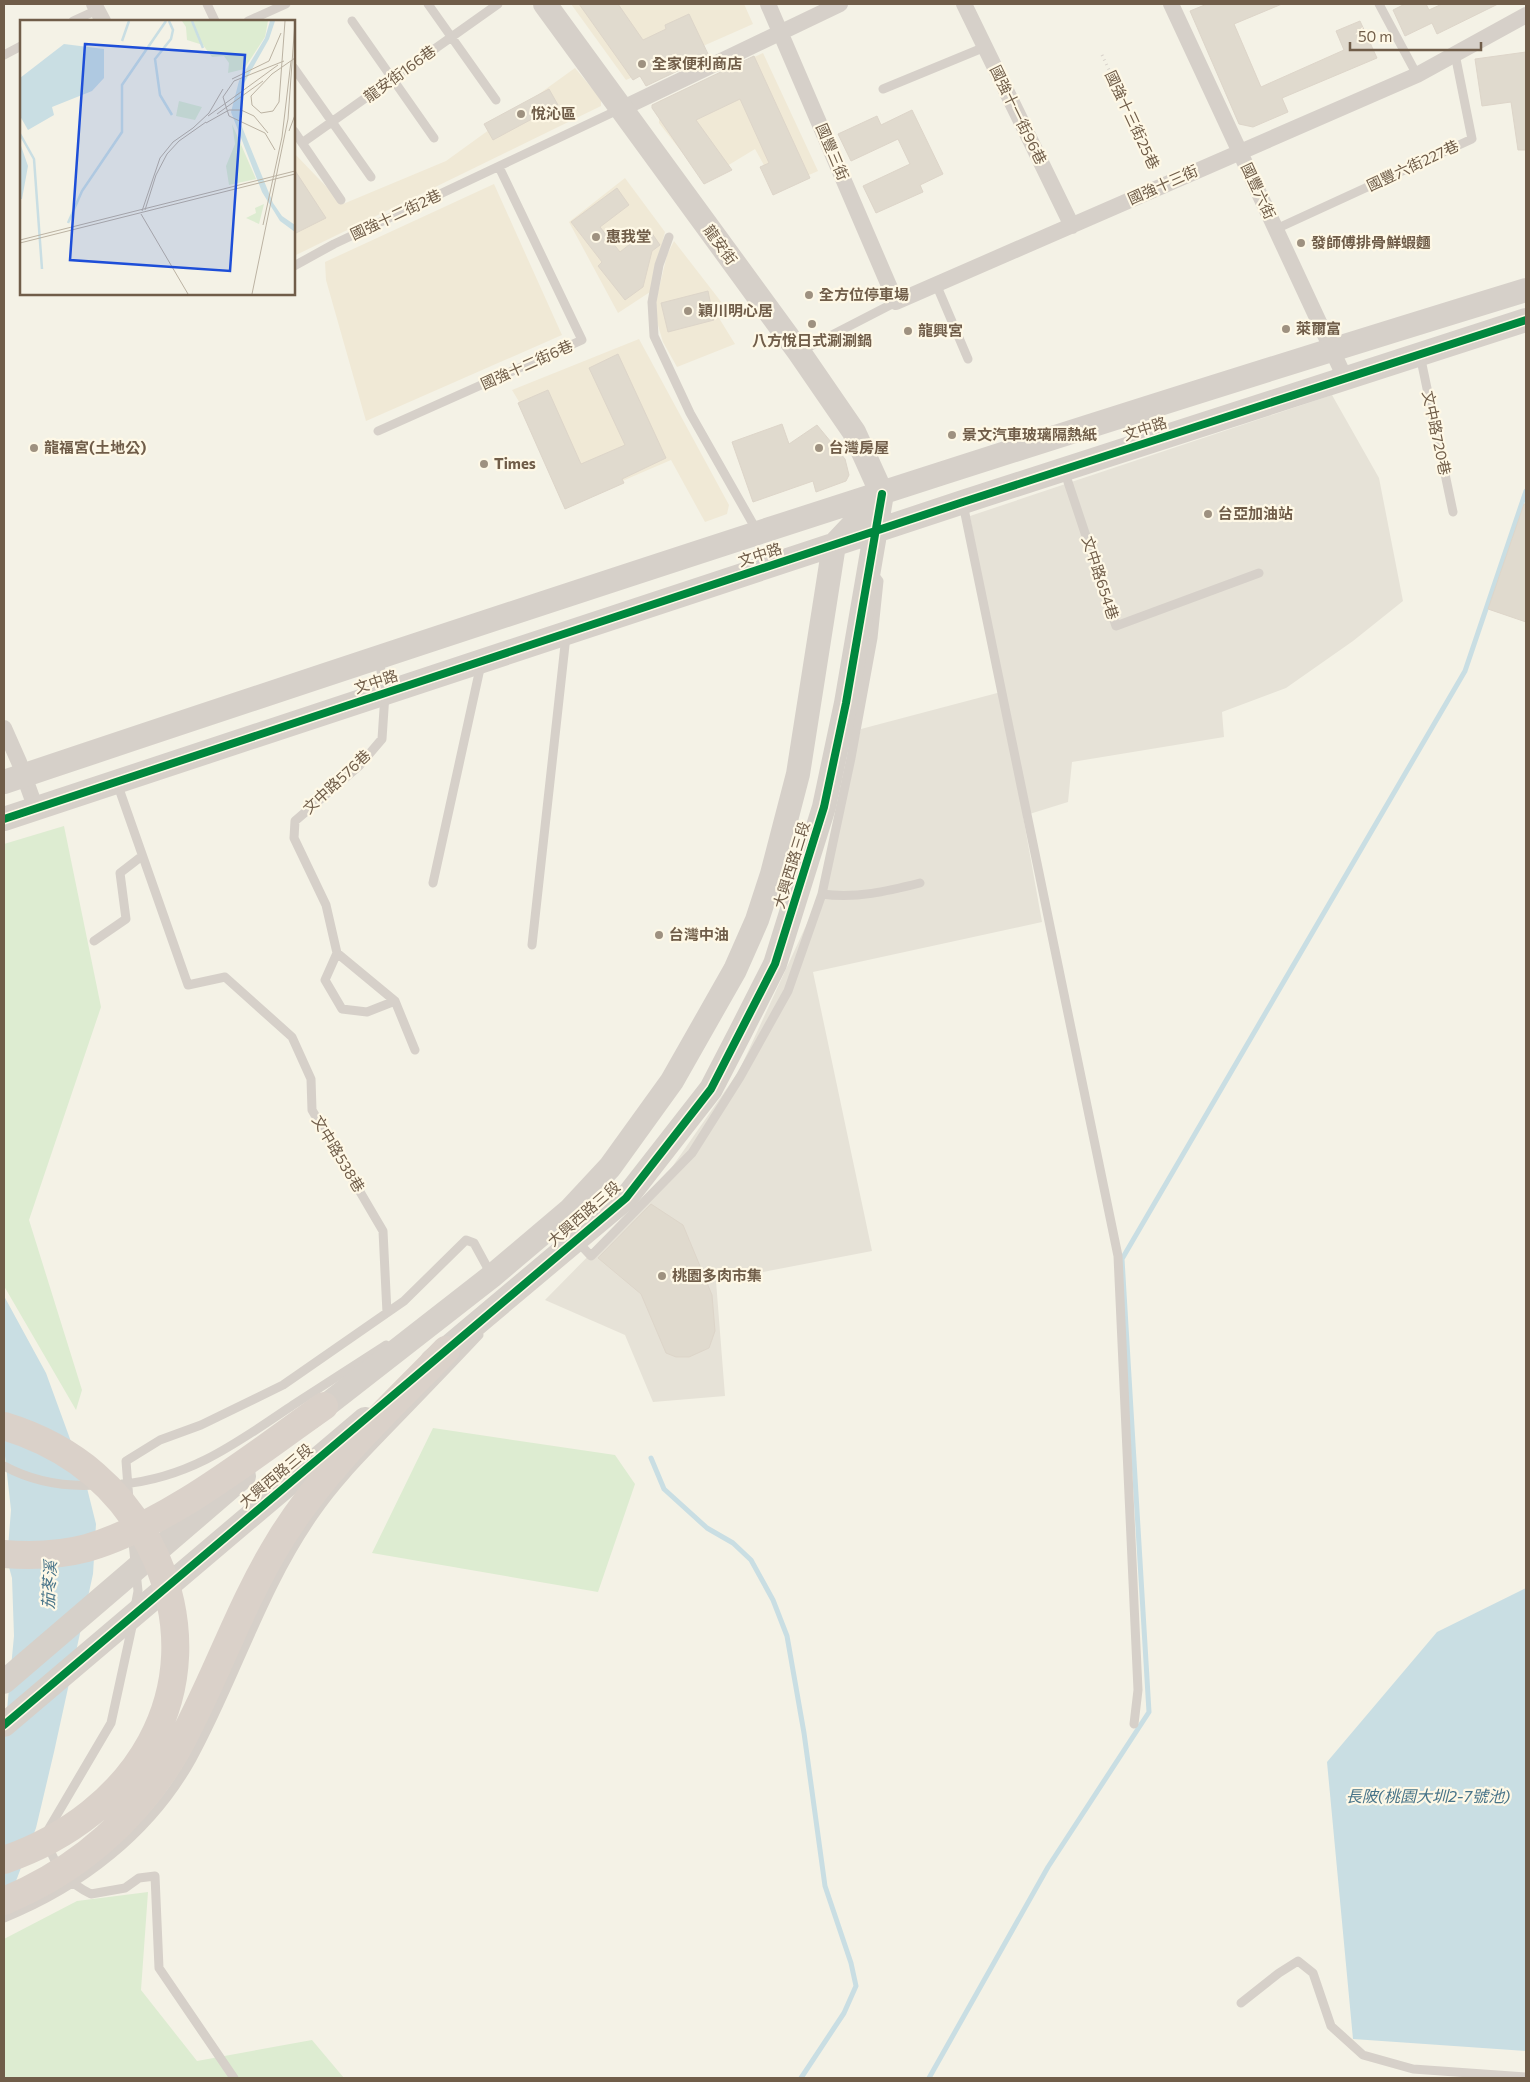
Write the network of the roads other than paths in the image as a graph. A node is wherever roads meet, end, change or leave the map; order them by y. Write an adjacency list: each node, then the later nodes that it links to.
1 (207, 4): 14 (lane)
2 (286, 4): 15 (lane)
3 (428, 4): 18 (lane)
4 (498, 4): 18 (lane, 龍安街166巷)
5 (545, 4): 28 (street, 龍安街)
6 (768, 4): 17 (street, 國豐三街)
7 (840, 4): 17 (street)
8 (964, 4): 20 (street, 國強十一街96巷)
9 (1171, 4): 33 (street, 國豐六街)
10 (1379, 4): 24 (lane)
11 (98, 12): 13 (lane)
12 (1526, 16): 22 (street, 國強十三街)
13 (76, 20)
14 (215, 20)
15 (250, 20)
16 (352, 21): 25 (lane)
17 (780, 31): 28 (street); 43 (street, 國豐三街)
18 (452, 37): 25 (lane, 龍安街166巷); 27 (lane)
19 (20, 46): 21 (lane)
20 (985, 47): 26 (lane); 37 (street, 國強十一街96巷)
21 (4, 54)
22 (1455, 54): 24 (street, 國強十三街); 38 (lane, 國豐六街227巷)
23 (295, 69): 29 (lane)
24 (1417, 75): 33 (street, 國強十三街)
25 (392, 79): 29 (lane, 龍安街166巷); 31 (lane)
26 (884, 89)
27 (496, 100)
28 (620, 109): 34 (lane, 國強十二街2巷); 46 (street, 龍安街)
29 (332, 122): 32 (lane, 龍安街166巷); 35 (lane)
30 (295, 132): 32 (lane)
31 (434, 138)
32 (302, 143): 36 (lane)
33 (1240, 151): 37 (street, 國強十三街); 38 (street, 國豐六街)
34 (499, 167): 40 (lane, 國強十二街2巷); 50 (lane, 國強十二街6巷)
35 (371, 177)
36 (341, 200)
37 (1072, 226): 41 (street, 國強十三街)
38 (1276, 229): 45 (street, 國豐六街)
39 (669, 237): 56 (lane)
40 (295, 265)
41 (936, 284): 43 (street, 國強十三街); 48 (lane)
42 (1526, 290): 45 (street, 文中路)
43 (896, 302): 46 (lane, 國強十三街)
44 (1526, 320): 47 (street, 文中路)
45 (1331, 349): 49 (street, 國豐六街); 52 (street, 文中路)
46 (799, 352): 52 (street, 龍安街)
47 (1420, 354): 49 (street, 文中路); 54 (lane, 文中路720巷)
48 (968, 359)
49 (1345, 378): 51 (street, 文中路)
50 (378, 432)
51 (1064, 470): 53 (street, 文中路); 59 (lane, 文中路654巷)
52 (882, 494): 55 (street, 大興西路三段); 56 (street, 文中路); 57 (street)
53 (963, 502): 55 (street, 文中路); 88 (lane)
54 (1453, 512)
55 (875, 533): 57 (street, 文中路); 58 (street, 大興西路三段)
56 (758, 534): 61 (street, 文中路)
57 (834, 545): 60 (street, 文中路); 80 (street, 大興西路三段)
58 (869, 565): 72 (lane); 78 (street, 大興西路三段)
59 (1259, 573)
60 (567, 634): 62 (street, 文中路); 74 (lane)
61 (378, 656): 63 (lane, 文中路576巷); 65 (street, 文中路)
62 (482, 662): 63 (street, 文中路); 70 (lane)
63 (385, 694): 66 (street, 文中路); 75 (lane, 文中路576巷)
64 (4, 728): 65 (street)
65 (14, 779): 67 (street)
66 (117, 782): 67 (street, 文中路); 69 (lane, 文中路538巷)
67 (36, 809): 68 (street, 文中路)
68 (4, 819)
69 (142, 856): 73 (lane); 81 (lane, 文中路538巷)
70 (433, 883)
71 (920, 883): 72 (lane)
72 (822, 894): 78 (lane)
73 (94, 941)
74 (532, 945)
75 (337, 953): 76 (lane); 76 (lane)
76 (395, 1002): 77 (lane)
77 (415, 1050)
78 (577, 1241): 79 (street, 大興西路三段)
79 (538, 1267): 82 (street, 大興西路三段); 90 (lane)
80 (501, 1274): 81 (lane); 83 (street, 大興西路三段); 85 (lane)
81 (387, 1313): 95 (lane)
82 (446, 1350): 89 (street, 大興西路三段); 90 (highway)
83 (324, 1406): 86 (highway); 87 (street, 大興西路三段)
84 (4, 1426): 91 (highway)
85 (4, 1466)
86 (4, 1554)
87 (4, 1682)
88 (1134, 1724)
89 (4, 1725)
90 (121, 1836): 92 (highway); 93 (lane)
91 (4, 1860)
92 (4, 1901)
93 (4, 1918)
94 (1242, 2003): 96 (lane)
95 (234, 2078)
96 (1526, 2078)

